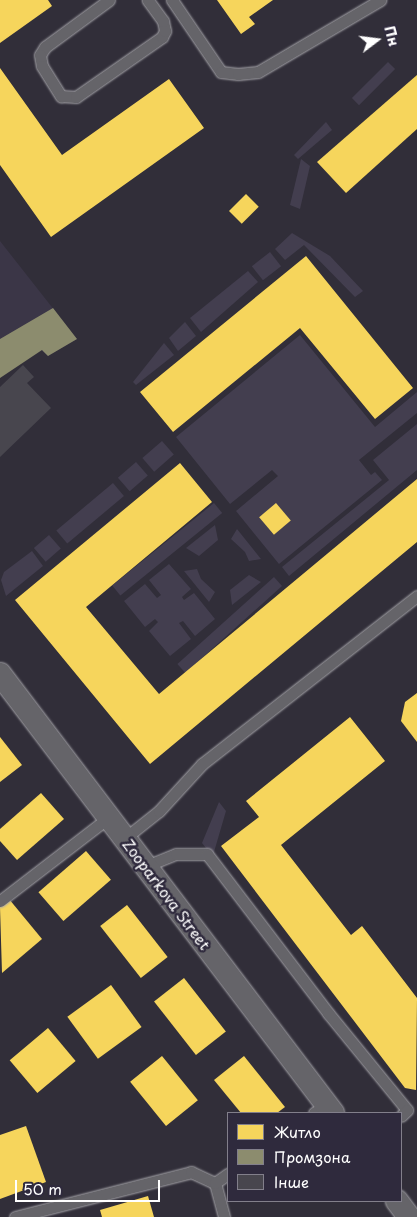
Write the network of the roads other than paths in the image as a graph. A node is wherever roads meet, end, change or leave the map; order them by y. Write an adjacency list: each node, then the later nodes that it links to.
1 (109, 0): 2 (lane)
2 (148, 0)
3 (172, 0): 4 (lane)
4 (380, 0)
5 (417, 596): 8 (lane)
6 (0, 674): 7 (street, Zooparkova Street)
7 (109, 817): 8 (street, Zooparkova Street); 10 (lane)
8 (124, 838): 9 (street, Zooparkova Street)
9 (146, 866): 11 (street, Zooparkova Street); 12 (lane)
10 (0, 901)
11 (325, 1110)
12 (402, 1115)
13 (227, 1175): 14 (lane)
14 (215, 1183): 16 (lane); 17 (lane)
15 (398, 1202): 18 (street)
16 (15, 1217)
17 (224, 1217)
18 (408, 1217)

